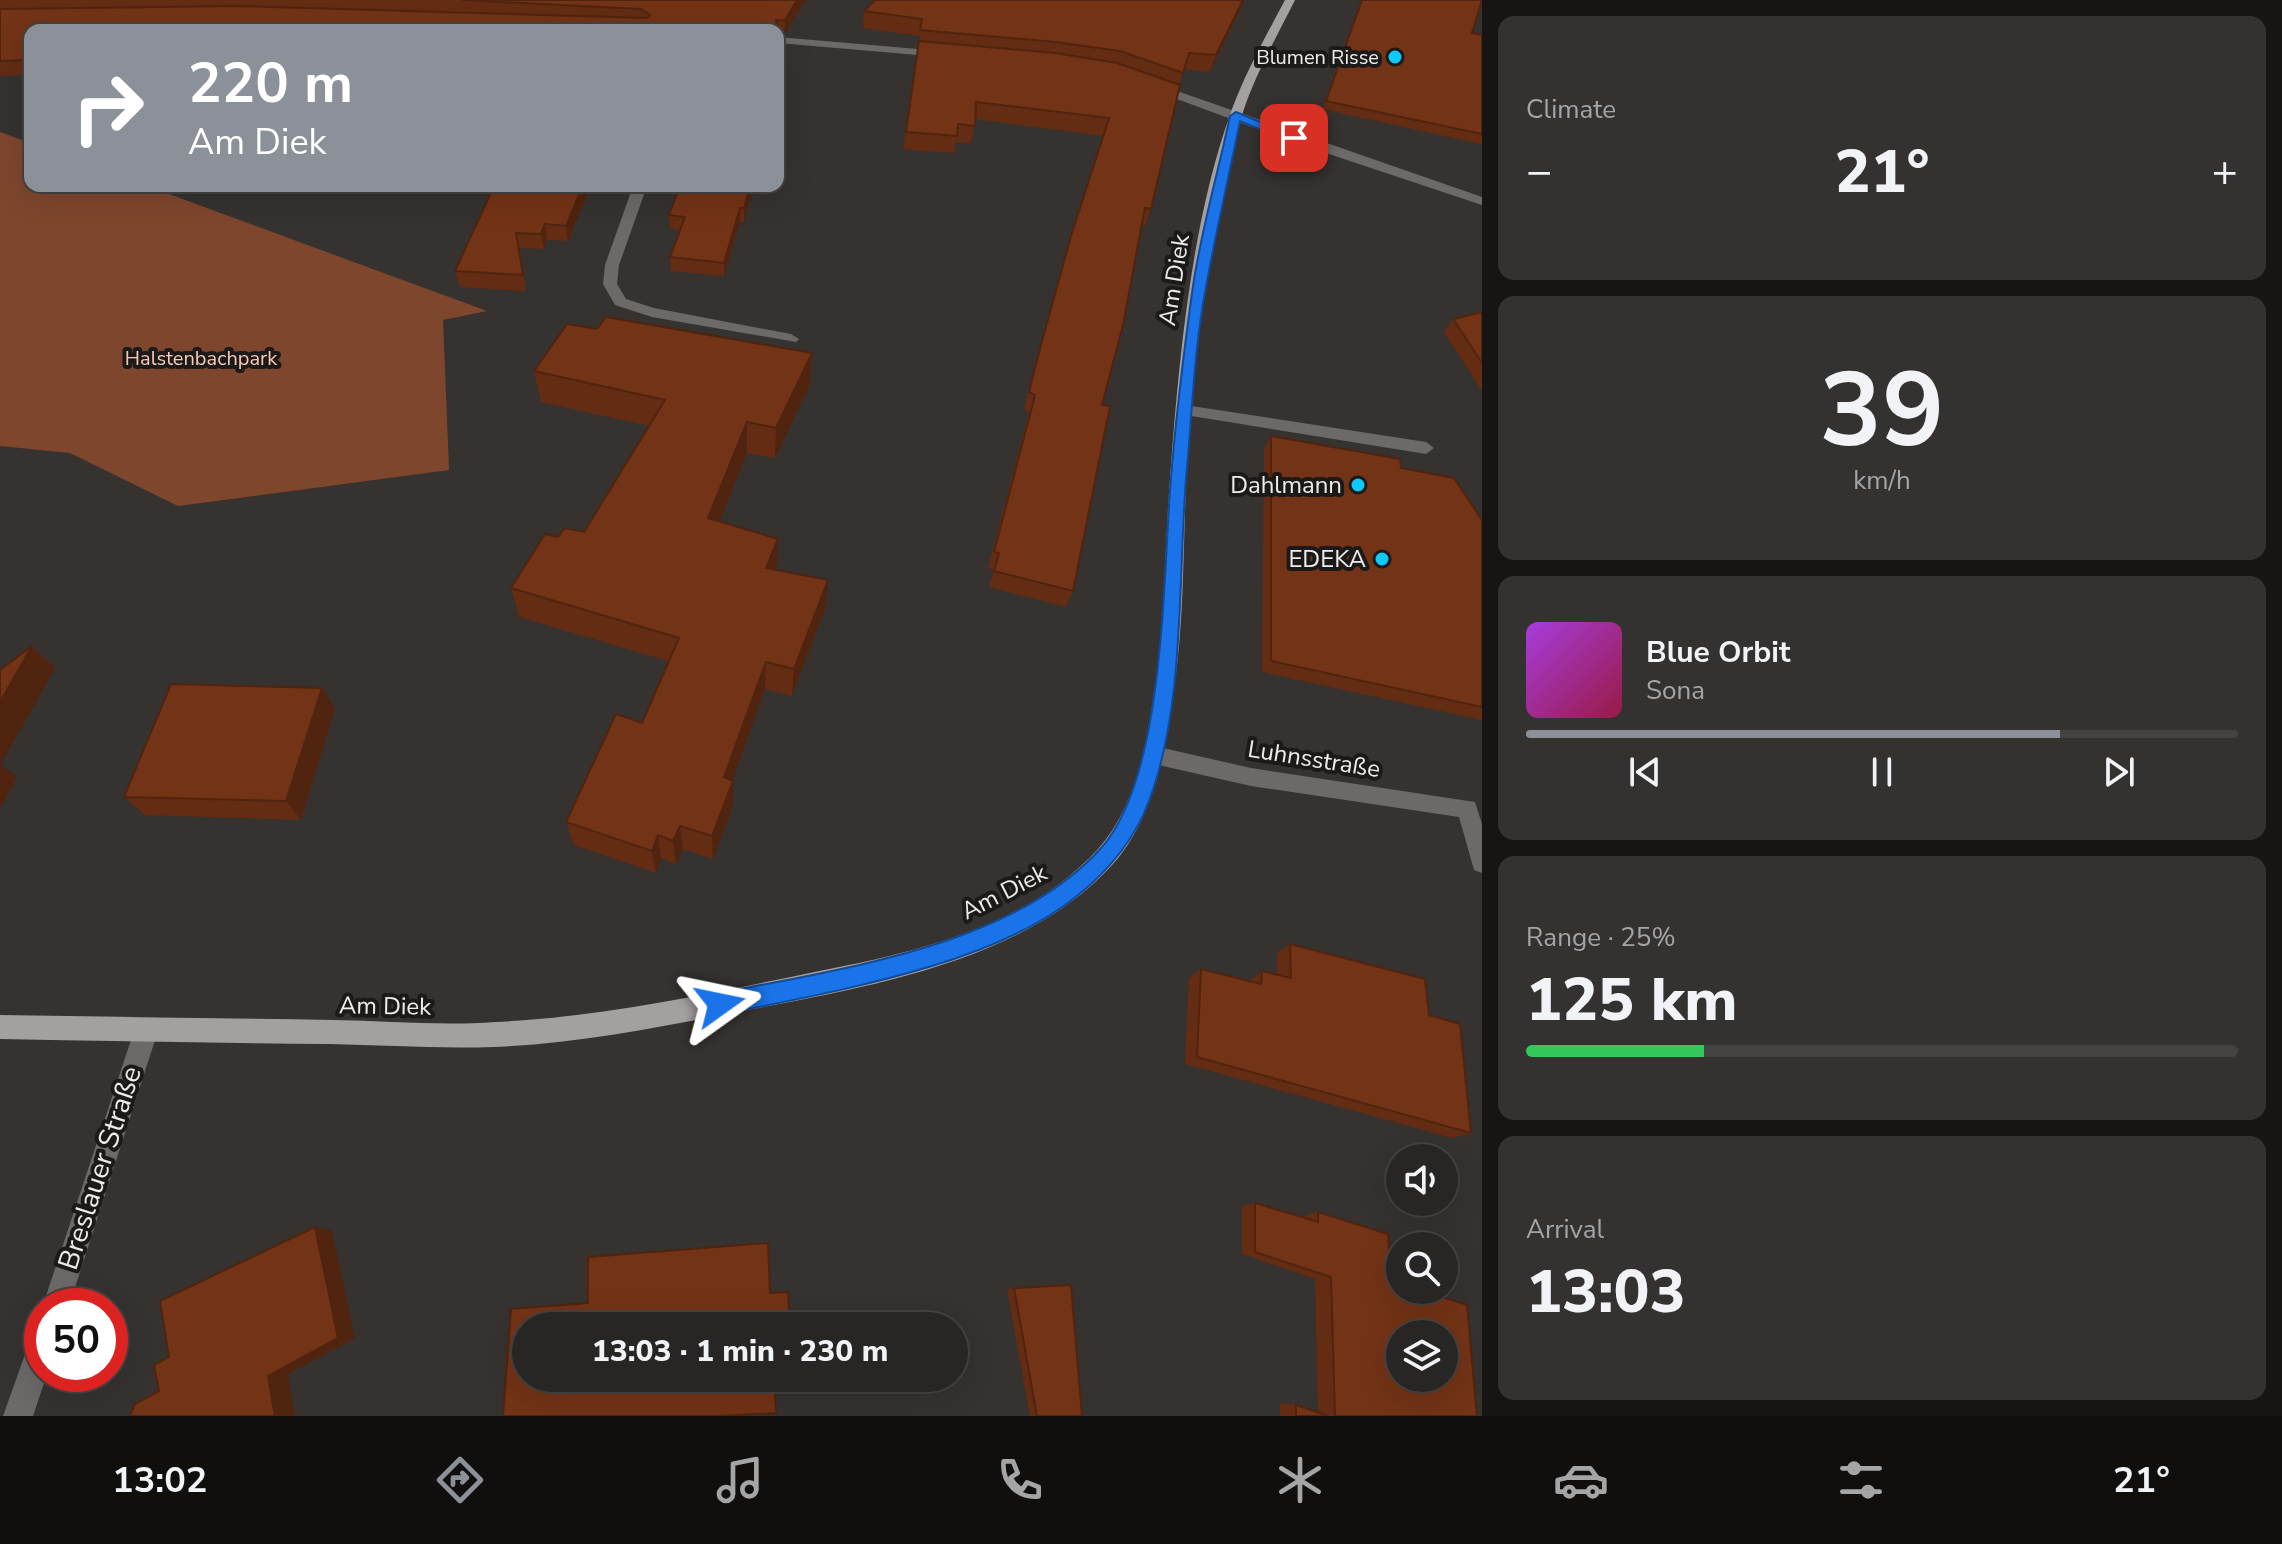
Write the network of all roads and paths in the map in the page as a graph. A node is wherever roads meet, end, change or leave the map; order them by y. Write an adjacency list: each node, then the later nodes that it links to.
1 (1290, 0): 5 (main road, Am Diek)
2 (784, 41): 3 (street)
3 (956, 55)
4 (1143, 84): 5 (street)
5 (1236, 116): 7 (street); 9 (main road, Am Diek)
6 (638, 192): 8 (street)
7 (1482, 201)
8 (791, 339)
9 (1185, 410): 10 (street); 11 (main road, Am Diek)
10 (1426, 448)
11 (1154, 755): 12 (street, Luhnsstraße); 15 (main road, Am Diek)
12 (1475, 806): 13 (street, Luhnsstraße)
13 (1482, 863)
14 (0, 1027): 15 (main road, Am Diek)
15 (146, 1031): 16 (street, Breslauer Straße)
16 (61, 1288)
17 (26, 1392): 18 (street)
18 (18, 1416)

